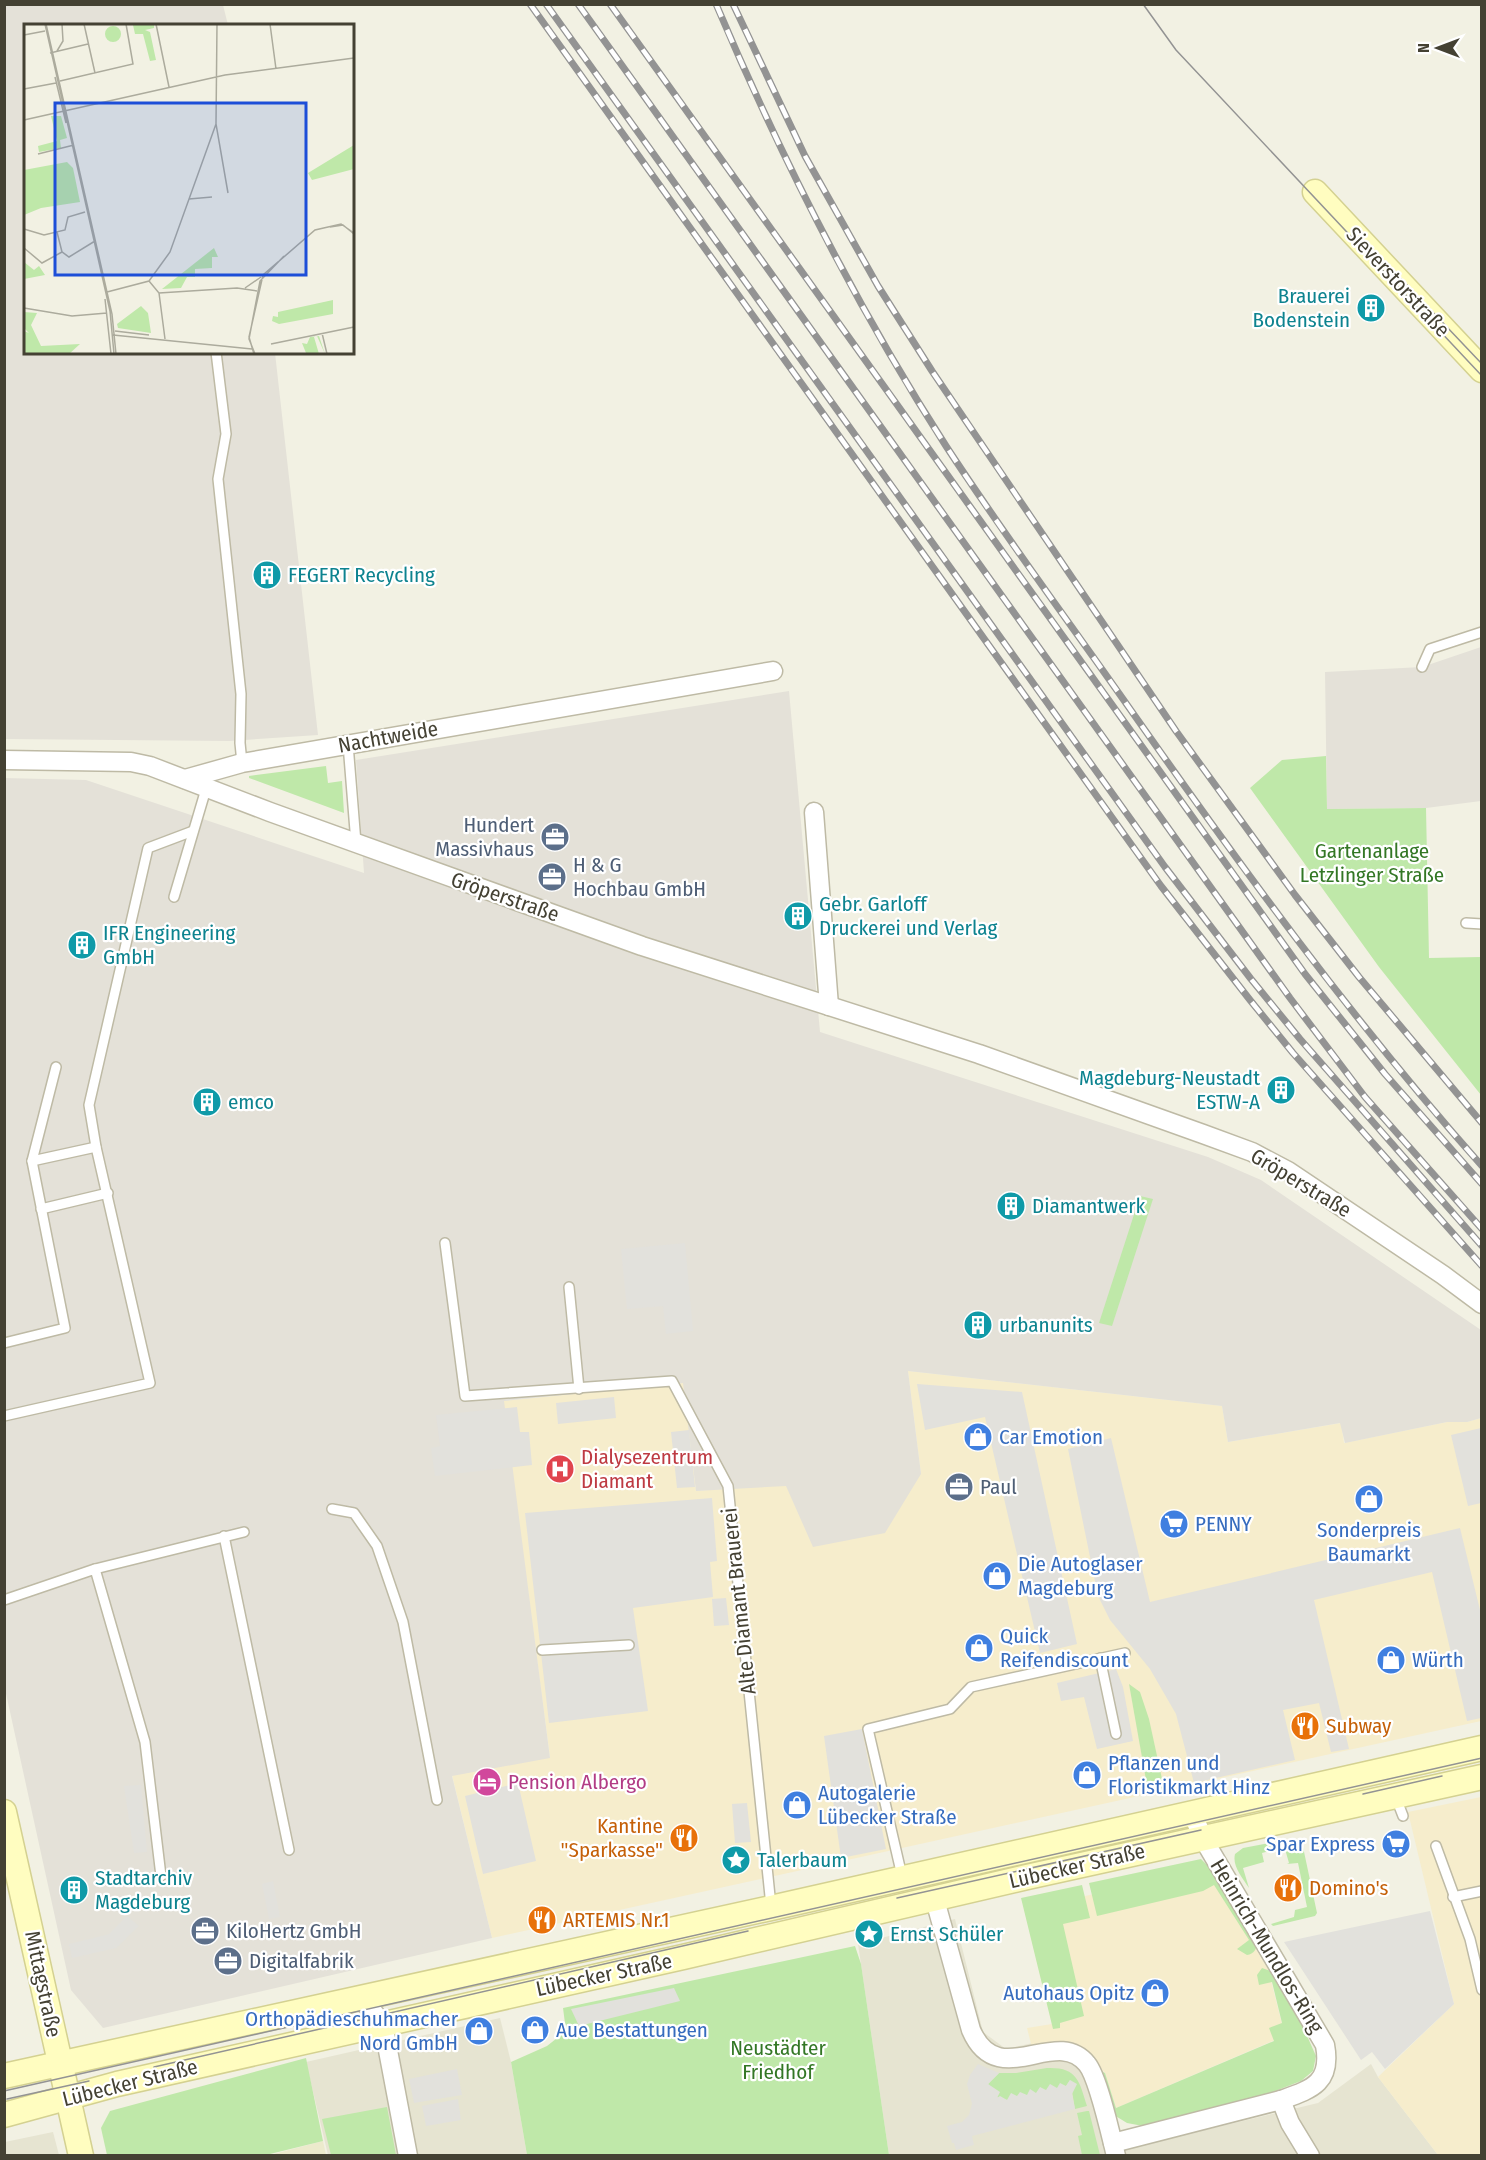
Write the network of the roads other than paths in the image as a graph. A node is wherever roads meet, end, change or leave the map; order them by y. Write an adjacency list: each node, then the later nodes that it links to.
1 (1315, 192): 3 (main road, Sieverstorstraße)
2 (216, 354): 9 (lane)
3 (1482, 370)
4 (1482, 632): 5 (lane)
5 (1422, 667)
6 (773, 671): 7 (street, Nachtweide)
7 (348, 744): 9 (street, Nachtweide); 14 (lane)
8 (4, 760): 10 (street)
9 (242, 763): 10 (street, Nachtweide)
10 (185, 779): 11 (street, Gröperstraße)
11 (206, 789): 13 (lane); 14 (street, Gröperstraße)
12 (814, 812): 18 (street)
13 (193, 831): 15 (lane); 20 (lane)
14 (356, 843): 18 (street, Gröperstraße)
15 (174, 897)
16 (1466, 923): 17 (lane)
17 (1482, 924)
18 (829, 1006): 26 (street, Gröperstraße)
19 (56, 1067): 21 (lane)
20 (96, 1147): 21 (lane); 22 (lane)
21 (32, 1161): 23 (lane)
22 (108, 1194): 23 (lane); 29 (lane)
23 (41, 1209): 27 (lane)
24 (445, 1243): 28 (lane, Alte Diamant Brauerei)
25 (569, 1287): 28 (lane)
26 (1482, 1304)
27 (4, 1342)
28 (579, 1389): 53 (lane, Alte Diamant Brauerei)
29 (4, 1416)
30 (332, 1509): 42 (lane)
31 (244, 1532): 32 (lane)
32 (224, 1536): 33 (lane); 47 (lane)
33 (95, 1569): 34 (lane); 48 (lane)
34 (4, 1600)
35 (629, 1645): 36 (lane)
36 (542, 1650)
37 (1125, 1653): 38 (lane)
38 (1100, 1658): 39 (lane); 49 (lane)
39 (1116, 1734)
40 (1482, 1748): 44 (main road, Lübecker Straße)
41 (1482, 1777): 45 (main road, Lübecker Straße)
42 (437, 1800)
43 (4, 1812): 57 (main road, Mittagstraße)
44 (1192, 1814): 45 (street); 49 (main road, Lübecker Straße)
45 (1203, 1838): 52 (main road, Lübecker Straße); 60 (street, Heinrich-Mundlos-Ring)
46 (1436, 1846): 51 (lane)
47 (289, 1850)
48 (161, 1876)
49 (903, 1879): 53 (main road, Lübecker Straße)
50 (1482, 1891): 51 (lane)
51 (1454, 1897): 54 (lane)
52 (935, 1900): 56 (main road, Lübecker Straße); 62 (street, Heinrich-Mundlos-Ring)
53 (771, 1908): 55 (main road, Lübecker Straße)
54 (1482, 1990)
55 (360, 1999): 56 (street); 57 (main road, Lübecker Straße)
56 (383, 2024): 59 (main road, Lübecker Straße); 64 (street)
57 (61, 2064): 58 (main road, Lübecker Straße); 59 (main road, Mittagstraße)
58 (4, 2076)
59 (68, 2098): 61 (main road, Lübecker Straße); 63 (main road, Mittagstraße)
60 (1281, 2100): 62 (street, Heinrich-Mundlos-Ring); 65 (street)
61 (4, 2115)
62 (1114, 2149)
63 (81, 2156)
64 (408, 2156)
65 (1310, 2156)

